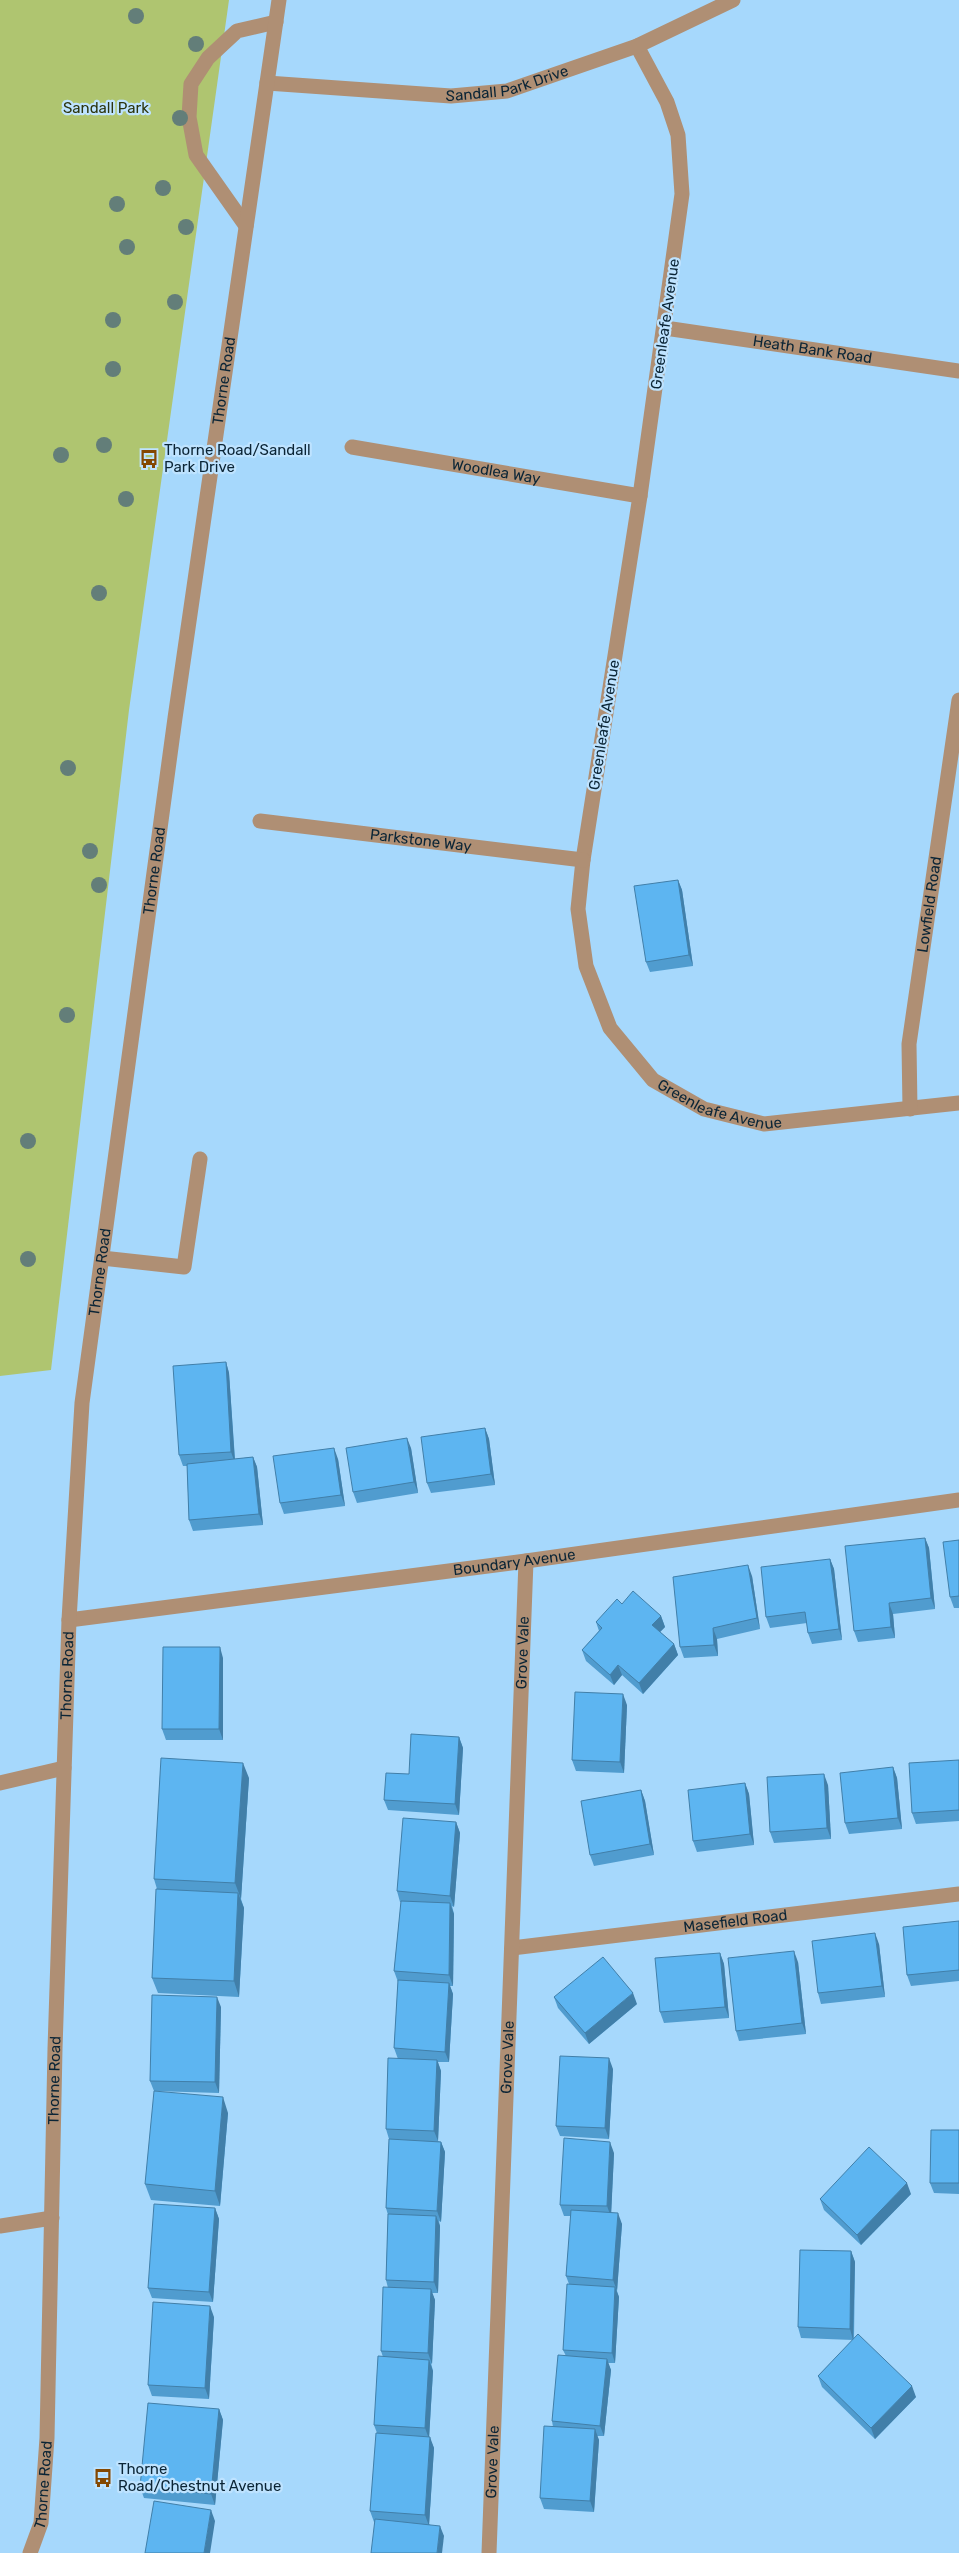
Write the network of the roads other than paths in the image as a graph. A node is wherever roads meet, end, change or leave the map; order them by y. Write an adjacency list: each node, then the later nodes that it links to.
1 (279, 0): 3 (street, Thorne Road)
2 (733, 0): 4 (street, Sandall Park Drive)
3 (276, 22): 5 (street, Thorne Road); 6 (street)
4 (637, 46): 5 (street, Sandall Park Drive); 7 (street, Greenleafe Avenue)
5 (267, 83): 6 (street, Thorne Road)
6 (246, 226): 17 (street, Thorne Road)
7 (664, 328): 8 (street, Heath Bank Road); 10 (street, Greenleafe Avenue)
8 (959, 371)
9 (352, 447): 10 (street, Woodlea Way)
10 (640, 496): 13 (street, Greenleafe Avenue)
11 (959, 700): 15 (street, Lowfield Road)
12 (260, 821): 13 (street, Parkstone Way)
13 (583, 860): 15 (street, Greenleafe Avenue)
14 (959, 1103): 15 (street, Greenleafe Avenue)
15 (910, 1109)
16 (200, 1159): 17 (street)
17 (102, 1258): 20 (street, Thorne Road)
18 (959, 1500): 19 (street, Boundary Avenue)
19 (526, 1561): 20 (street, Boundary Avenue); 24 (street, Grove Vale)
20 (69, 1620): 21 (street, Thorne Road)
21 (64, 1768): 22 (street); 25 (street, Thorne Road)
22 (0, 1783)
23 (959, 1894): 24 (street, Masefield Road)
24 (512, 1948): 28 (street, Grove Vale)
25 (52, 2218): 26 (street); 27 (street, Thorne Road)
26 (0, 2226)
27 (30, 2553)
28 (489, 2553)

